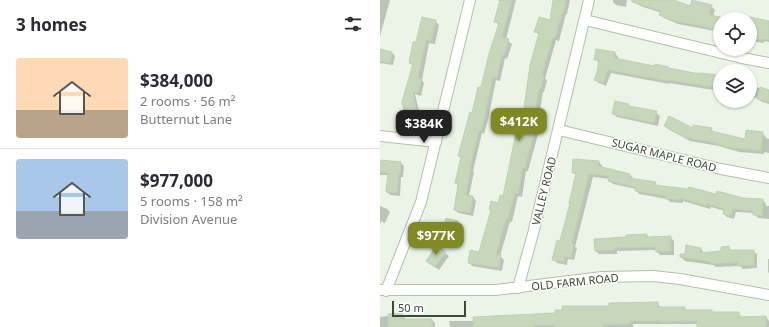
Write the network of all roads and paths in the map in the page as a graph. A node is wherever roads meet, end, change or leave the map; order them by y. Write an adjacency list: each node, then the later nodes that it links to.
1 (470, 0): 7 (street)
2 (589, 0): 3 (street, VALLEY ROAD)
3 (584, 20): 4 (street); 5 (street, VALLEY ROAD)
4 (769, 63)
5 (559, 130): 8 (street, SUGAR MAPLE ROAD); 9 (street, VALLEY ROAD)
6 (380, 136): 7 (street)
7 (436, 142): 10 (street)
8 (769, 178)
9 (518, 288): 10 (street, OLD FARM ROAD); 11 (street, OLD FARM ROAD)
10 (383, 290)
11 (769, 295)

